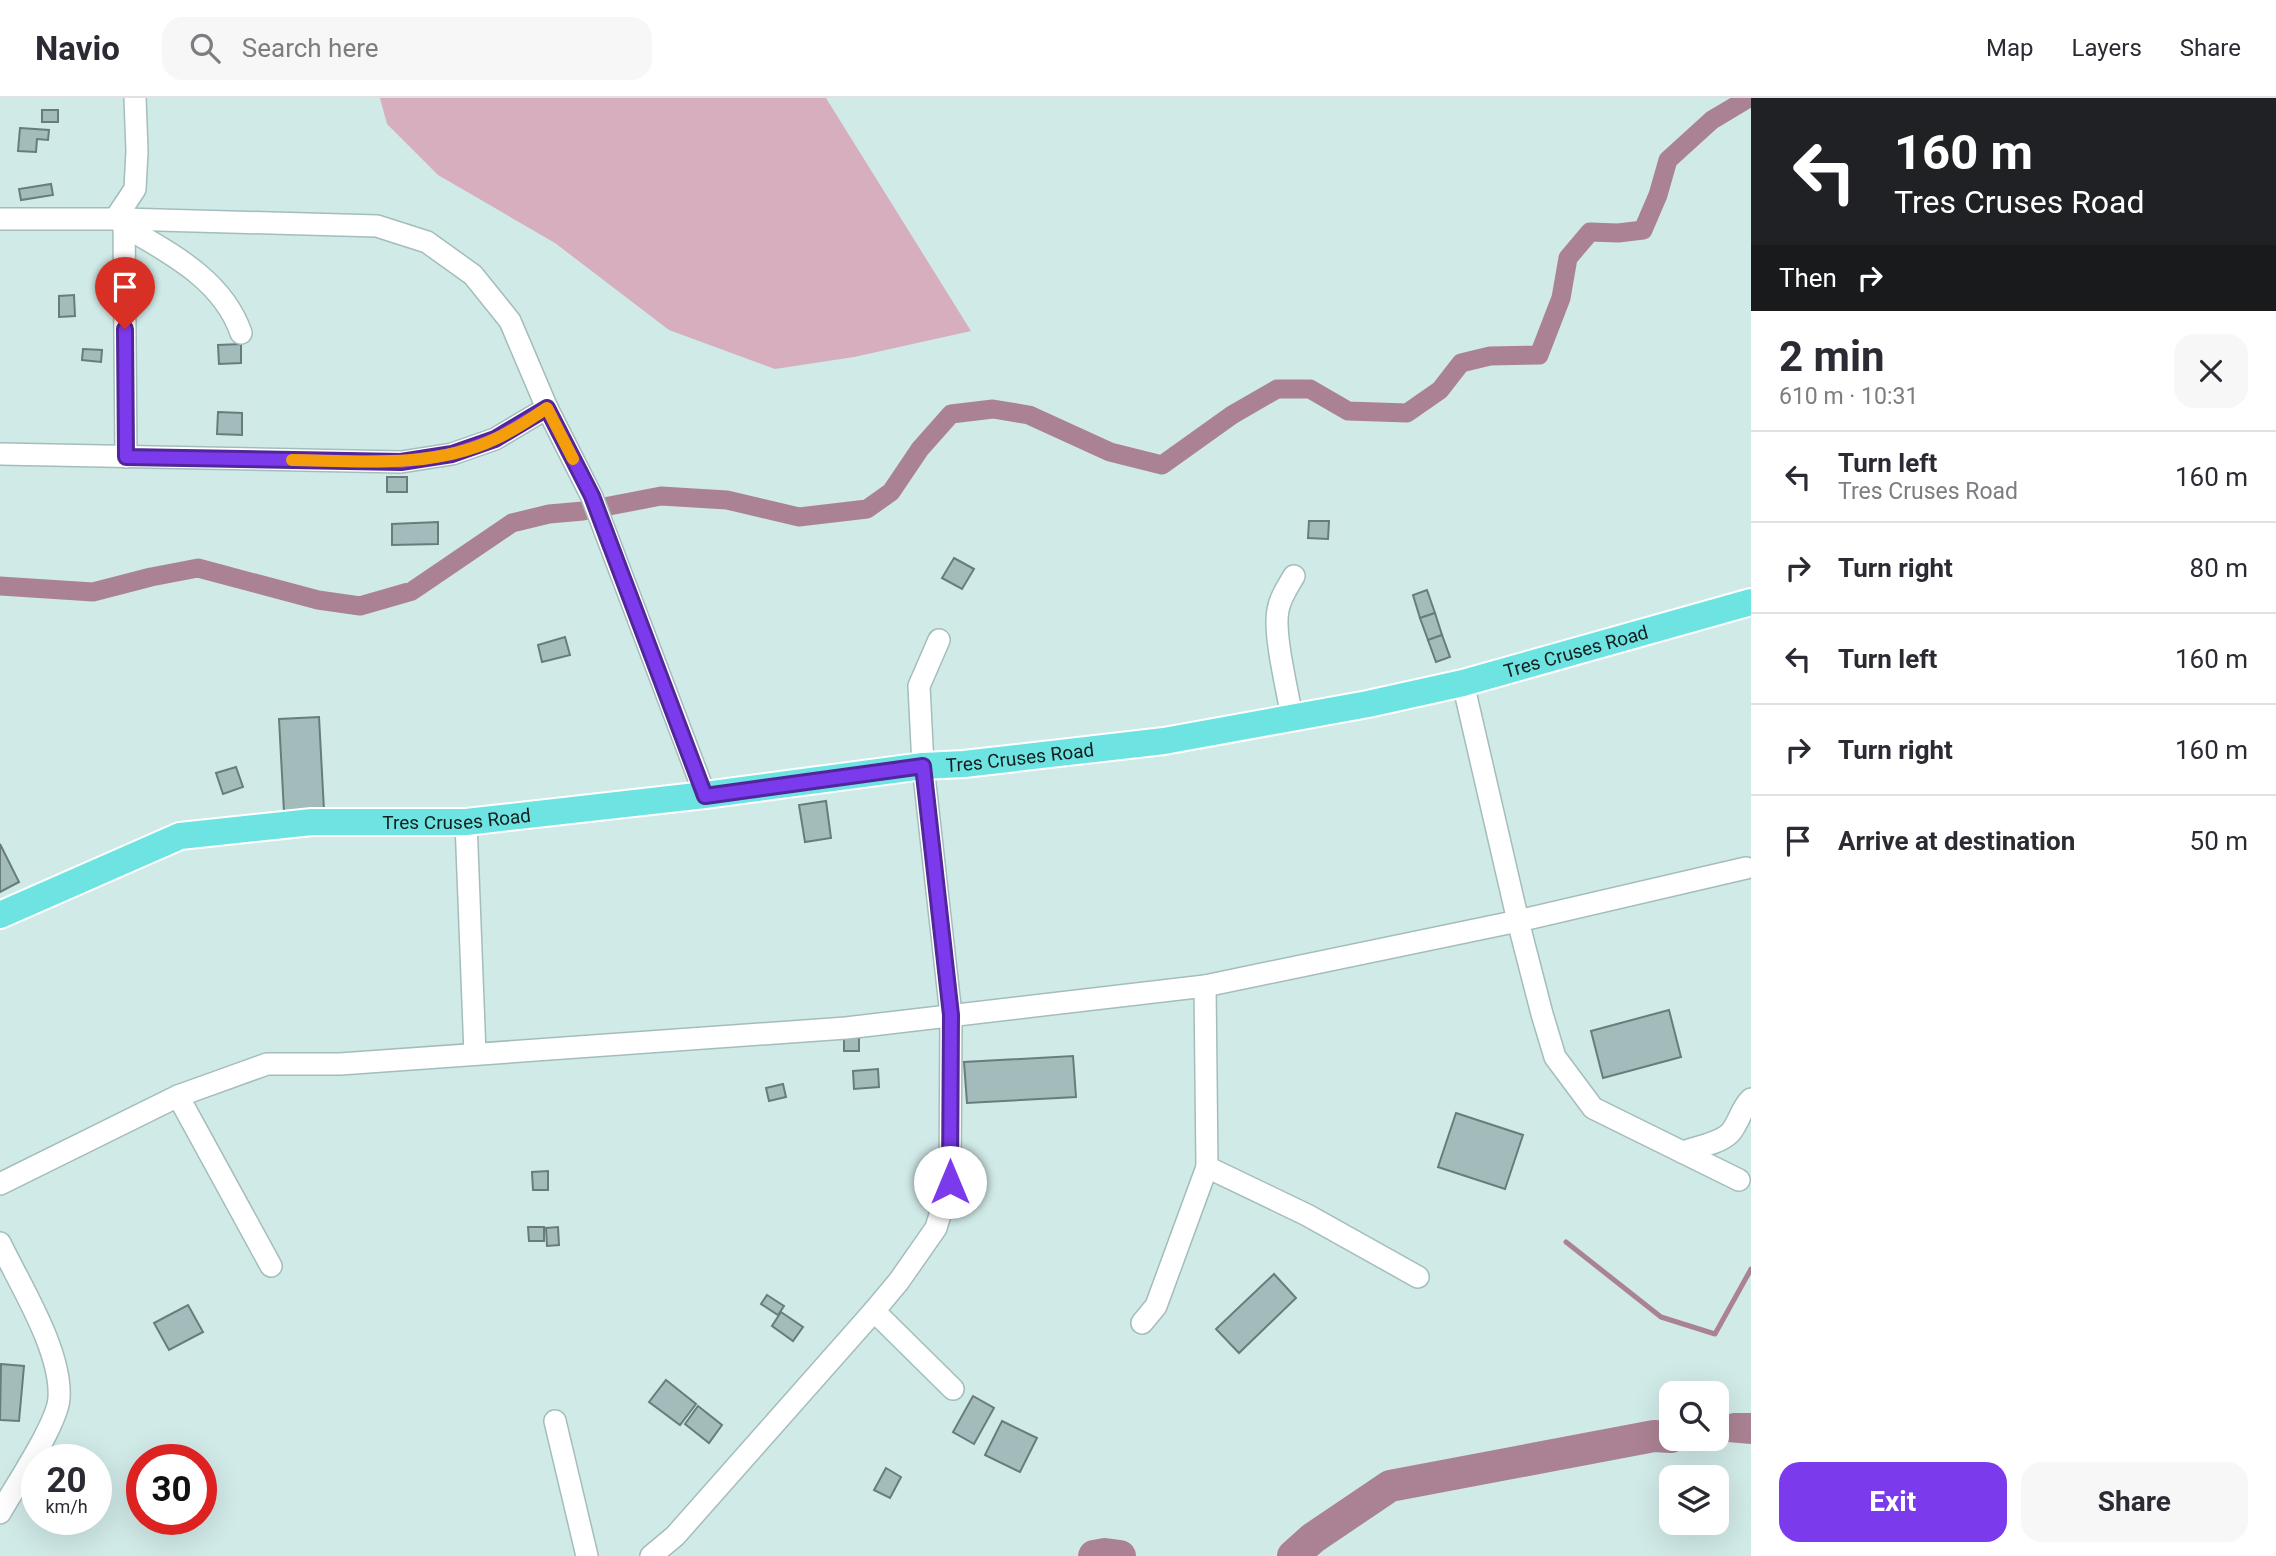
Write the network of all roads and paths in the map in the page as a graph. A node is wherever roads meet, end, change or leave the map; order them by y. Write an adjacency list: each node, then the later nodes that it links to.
1 (135, 98): 3 (street)
2 (0, 219): 3 (street)
3 (121, 221): 4 (street); 5 (street); 7 (street)
4 (241, 333)
5 (547, 408): 7 (street); 14 (street)
6 (0, 454): 7 (street)
7 (126, 457)
8 (1294, 576): 12 (street)
9 (1751, 602): 11 (main road, Tres Cruses Road)
10 (939, 640): 13 (street)
11 (1463, 683): 12 (main road, Tres Cruses Road); 18 (street)
12 (1292, 718): 13 (main road, Tres Cruses Road)
13 (923, 766): 14 (main road, Tres Cruses Road); 20 (street)
14 (705, 796): 15 (main road, Tres Cruses Road)
15 (466, 822): 17 (main road, Tres Cruses Road); 21 (street)
16 (1746, 868): 18 (street)
17 (0, 915)
18 (1518, 922): 19 (street); 24 (street)
19 (1205, 986): 20 (street); 25 (street)
20 (951, 1015): 21 (street); 31 (street)
21 (475, 1054): 22 (street)
22 (178, 1096): 27 (street); 29 (street)
23 (1751, 1099): 24 (street)
24 (1682, 1152): 26 (street)
25 (1207, 1167): 30 (street); 32 (street)
26 (1739, 1181)
27 (0, 1184)
28 (0, 1242): 35 (street)
29 (271, 1266)
30 (1418, 1277)
31 (874, 1311): 33 (street); 37 (street)
32 (1142, 1323)
33 (953, 1389)
34 (555, 1421): 36 (street)
35 (0, 1513)
36 (587, 1556)
37 (651, 1556)

